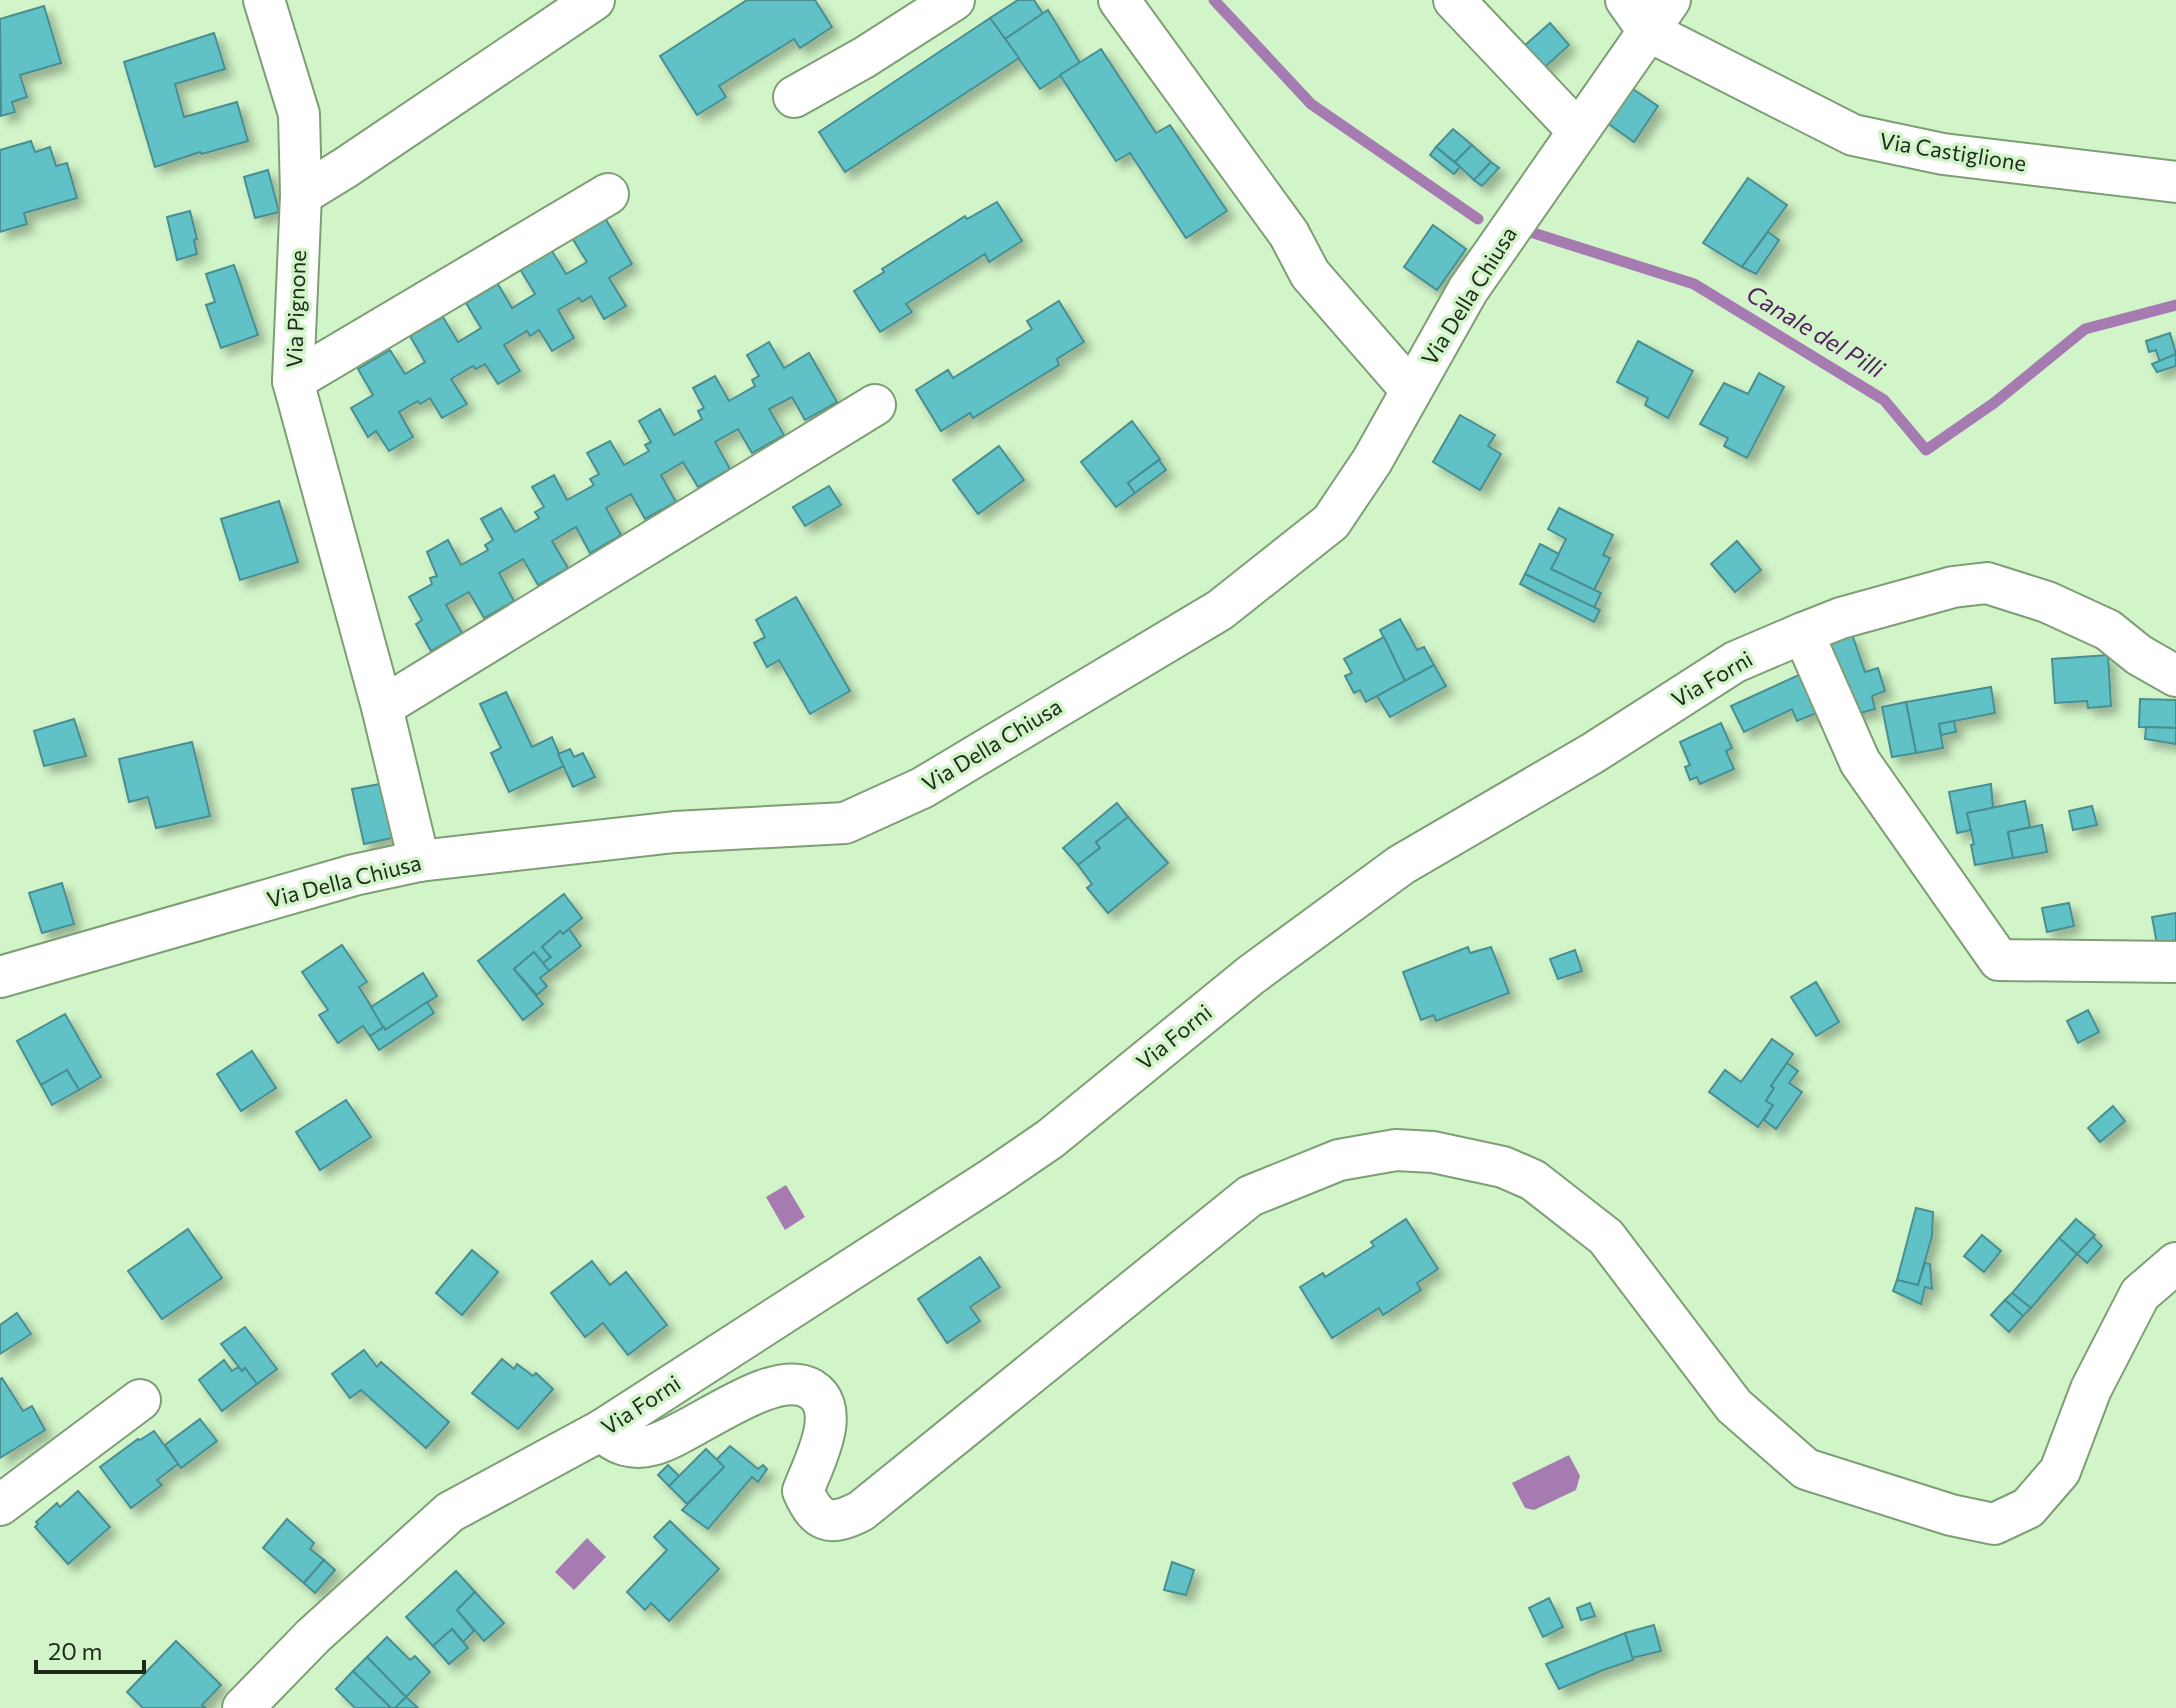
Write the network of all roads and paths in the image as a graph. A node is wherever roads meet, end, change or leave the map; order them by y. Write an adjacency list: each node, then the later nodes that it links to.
1 (264, 0): 11 (street, Via Pignone)
2 (594, 0): 11 (street)
3 (954, 0): 7 (street)
4 (1119, 0): 13 (street)
5 (1454, 0): 8 (street)
6 (1648, 10): 8 (street, Via Della Chiusa); 9 (street, Via Castiglione)
7 (794, 97)
8 (1578, 131): 13 (street, Via Della Chiusa)
9 (2176, 182)
10 (608, 194): 12 (street)
11 (301, 195): 12 (street, Via Pignone)
12 (293, 381): 17 (street, Via Pignone)
13 (1411, 390): 18 (street, Via Della Chiusa)
14 (875, 405): 17 (street)
15 (1803, 633): 16 (street, Via Forni); 19 (street); 23 (street, Via Forni)
16 (2176, 676)
17 (382, 707): 18 (street, Via Pignone)
18 (419, 861): 20 (street, Via Della Chiusa)
19 (2176, 962)
20 (0, 977)
21 (2176, 1263): 23 (street)
22 (140, 1400): 24 (street)
23 (602, 1430): 25 (street, Via Forni)
24 (0, 1505)
25 (243, 1708)

